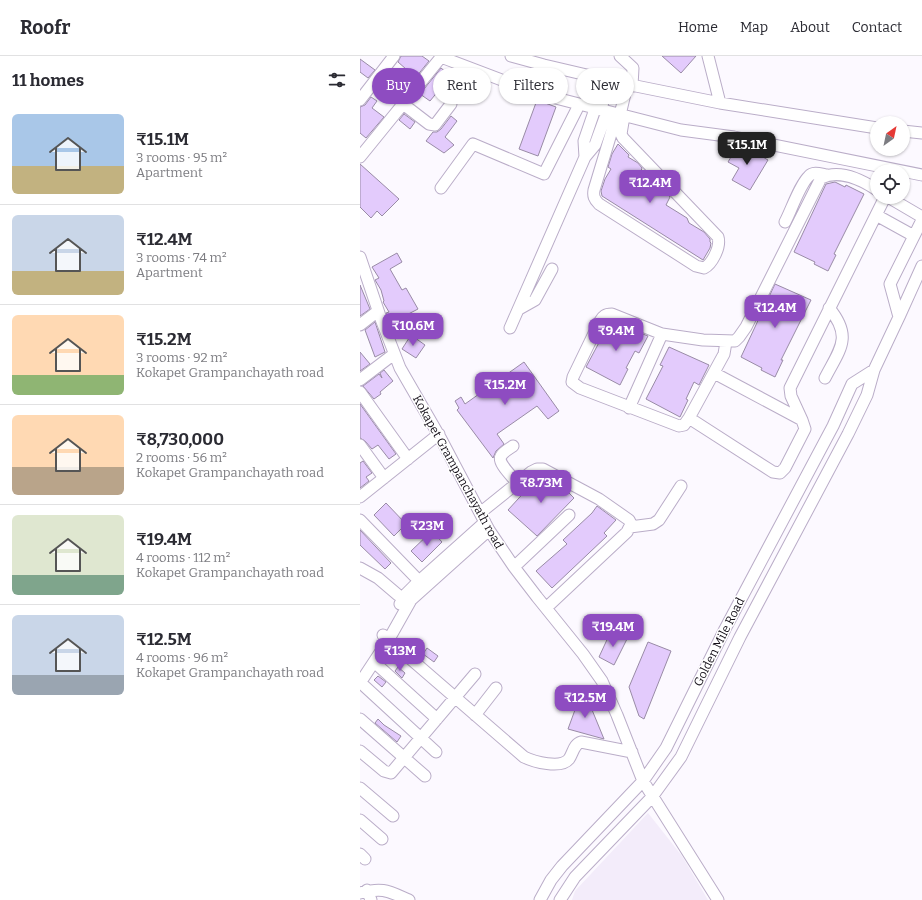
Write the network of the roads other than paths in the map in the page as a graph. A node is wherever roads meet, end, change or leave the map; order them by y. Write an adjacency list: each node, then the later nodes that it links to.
1 (394, 56): 10 (street)
2 (511, 56): 7 (street)
3 (620, 56): 6 (street)
4 (708, 56): 11 (street)
5 (442, 57): 8 (street); 16 (street)
6 (626, 68)
7 (576, 72)
8 (425, 77)
9 (634, 86): 11 (street)
10 (360, 100)
11 (720, 103): 18 (street)
12 (403, 104): 13 (street); 22 (street)
13 (451, 104)
14 (610, 104): 17 (street)
15 (616, 104): 17 (street)
16 (579, 105): 17 (street); 26 (street)
17 (611, 113): 21 (street); 24 (street); 33 (street)
18 (870, 127)
19 (910, 132): 20 (street)
20 (922, 133)
21 (616, 135): 21 (street)
22 (360, 157)
23 (827, 174): 25 (street); 31 (street); 45 (street)
24 (922, 175)
25 (870, 186)
26 (441, 188)
27 (882, 204): 29 (street)
28 (898, 204): 30 (street)
29 (876, 215): 32 (street); 38 (street)
30 (922, 218): 32 (street)
31 (785, 222)
32 (914, 236): 41 (street)
33 (546, 245): 37 (street); 39 (street)
34 (360, 257): 40 (street, Kokapet Grampanchayath road)
35 (922, 266): 41 (street, Golden Mile Road)
36 (552, 269): 39 (street)
37 (533, 296)
38 (829, 308): 49 (street); 54 (street)
39 (519, 309): 43 (street)
40 (378, 311): 42 (street); 46 (street, Kokapet Grampanchayath road)
41 (899, 317): 47 (street, Golden Mile Road)
42 (360, 325)
43 (510, 328)
44 (662, 334): 45 (street); 52 (street); 52 (street)
45 (726, 342): 48 (street)
46 (394, 354): 50 (street); 55 (street, Kokapet Grampanchayath road)
47 (874, 370): 88 (street, Golden Mile Road); 90 (street, Golden Mile Road)
48 (714, 373): 53 (street); 54 (street)
49 (825, 378)
50 (360, 380)
51 (360, 392): 58 (street)
52 (629, 408): 53 (street)
53 (689, 418): 54 (street)
54 (802, 420)
55 (438, 434): 58 (street); 65 (street, Kokapet Grampanchayath road)
56 (360, 445): 59 (street)
57 (513, 446): 60 (street)
58 (408, 459): 59 (street)
59 (384, 478): 62 (street)
60 (517, 483): 65 (street); 66 (street)
61 (680, 486): 66 (street)
62 (360, 496)
63 (569, 515): 67 (street)
64 (360, 520): 69 (street)
65 (485, 522): 67 (street, Kokapet Grampanchayath road); 69 (street)
66 (630, 528): 71 (street)
67 (514, 567): 71 (street, Kokapet Grampanchayath road)
68 (360, 568): 70 (street)
69 (422, 584): 72 (street)
70 (398, 595)
71 (546, 608): 85 (street, Kokapet Grampanchayath road)
72 (386, 637): 73 (street); 74 (street); 78 (street)
73 (374, 662): 76 (street); 81 (street)
74 (360, 670)
75 (475, 674): 78 (street)
76 (360, 683): 82 (street)
77 (496, 688): 79 (street)
78 (455, 698): 79 (street); 81 (street)
79 (475, 715): 85 (street)
80 (360, 719): 86 (street)
81 (437, 719): 82 (street)
82 (420, 738): 84 (street); 86 (street)
83 (360, 751): 86 (street)
84 (436, 752)
85 (632, 752): 88 (street, Kokapet Grampanchayath road)
86 (404, 757): 87 (street)
87 (425, 776)
88 (643, 781): 90 (street, Kokapet Grampanchayath road); 96 (street, Golden Mile Road)
89 (360, 788): 91 (street)
90 (652, 797): 97 (street, Golden Mile Road); 98 (street, Kokapet Grampanchayath road)
91 (393, 816)
92 (360, 820): 93 (street)
93 (382, 839)
94 (366, 894): 95 (street)
95 (409, 900)
96 (540, 900)
97 (560, 900)
98 (718, 900)

